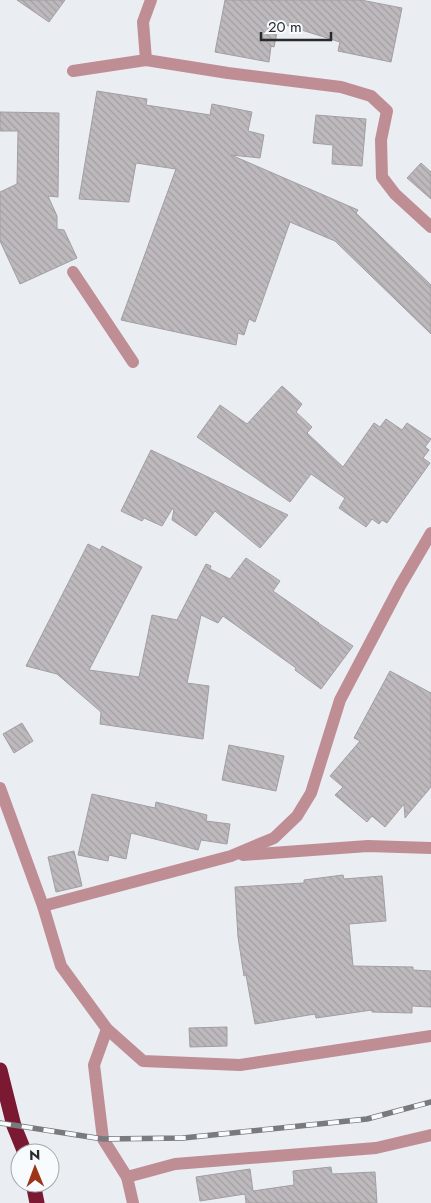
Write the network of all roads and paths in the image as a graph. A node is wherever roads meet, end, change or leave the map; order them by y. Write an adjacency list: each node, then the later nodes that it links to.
1 (151, 0): 2 (street)
2 (146, 60): 3 (street); 4 (street)
3 (73, 71)
4 (431, 227)
5 (73, 272): 6 (street)
6 (133, 362)
7 (431, 533): 10 (street)
8 (0, 788): 11 (street)
9 (431, 848): 10 (street)
10 (231, 856): 11 (street)
11 (43, 906): 12 (street)
12 (107, 1029): 13 (street); 17 (street)
13 (431, 1036)
14 (0, 1070): 16 (highway)
15 (431, 1135): 17 (street)
16 (21, 1143)
17 (127, 1177): 18 (street)
18 (133, 1203)

